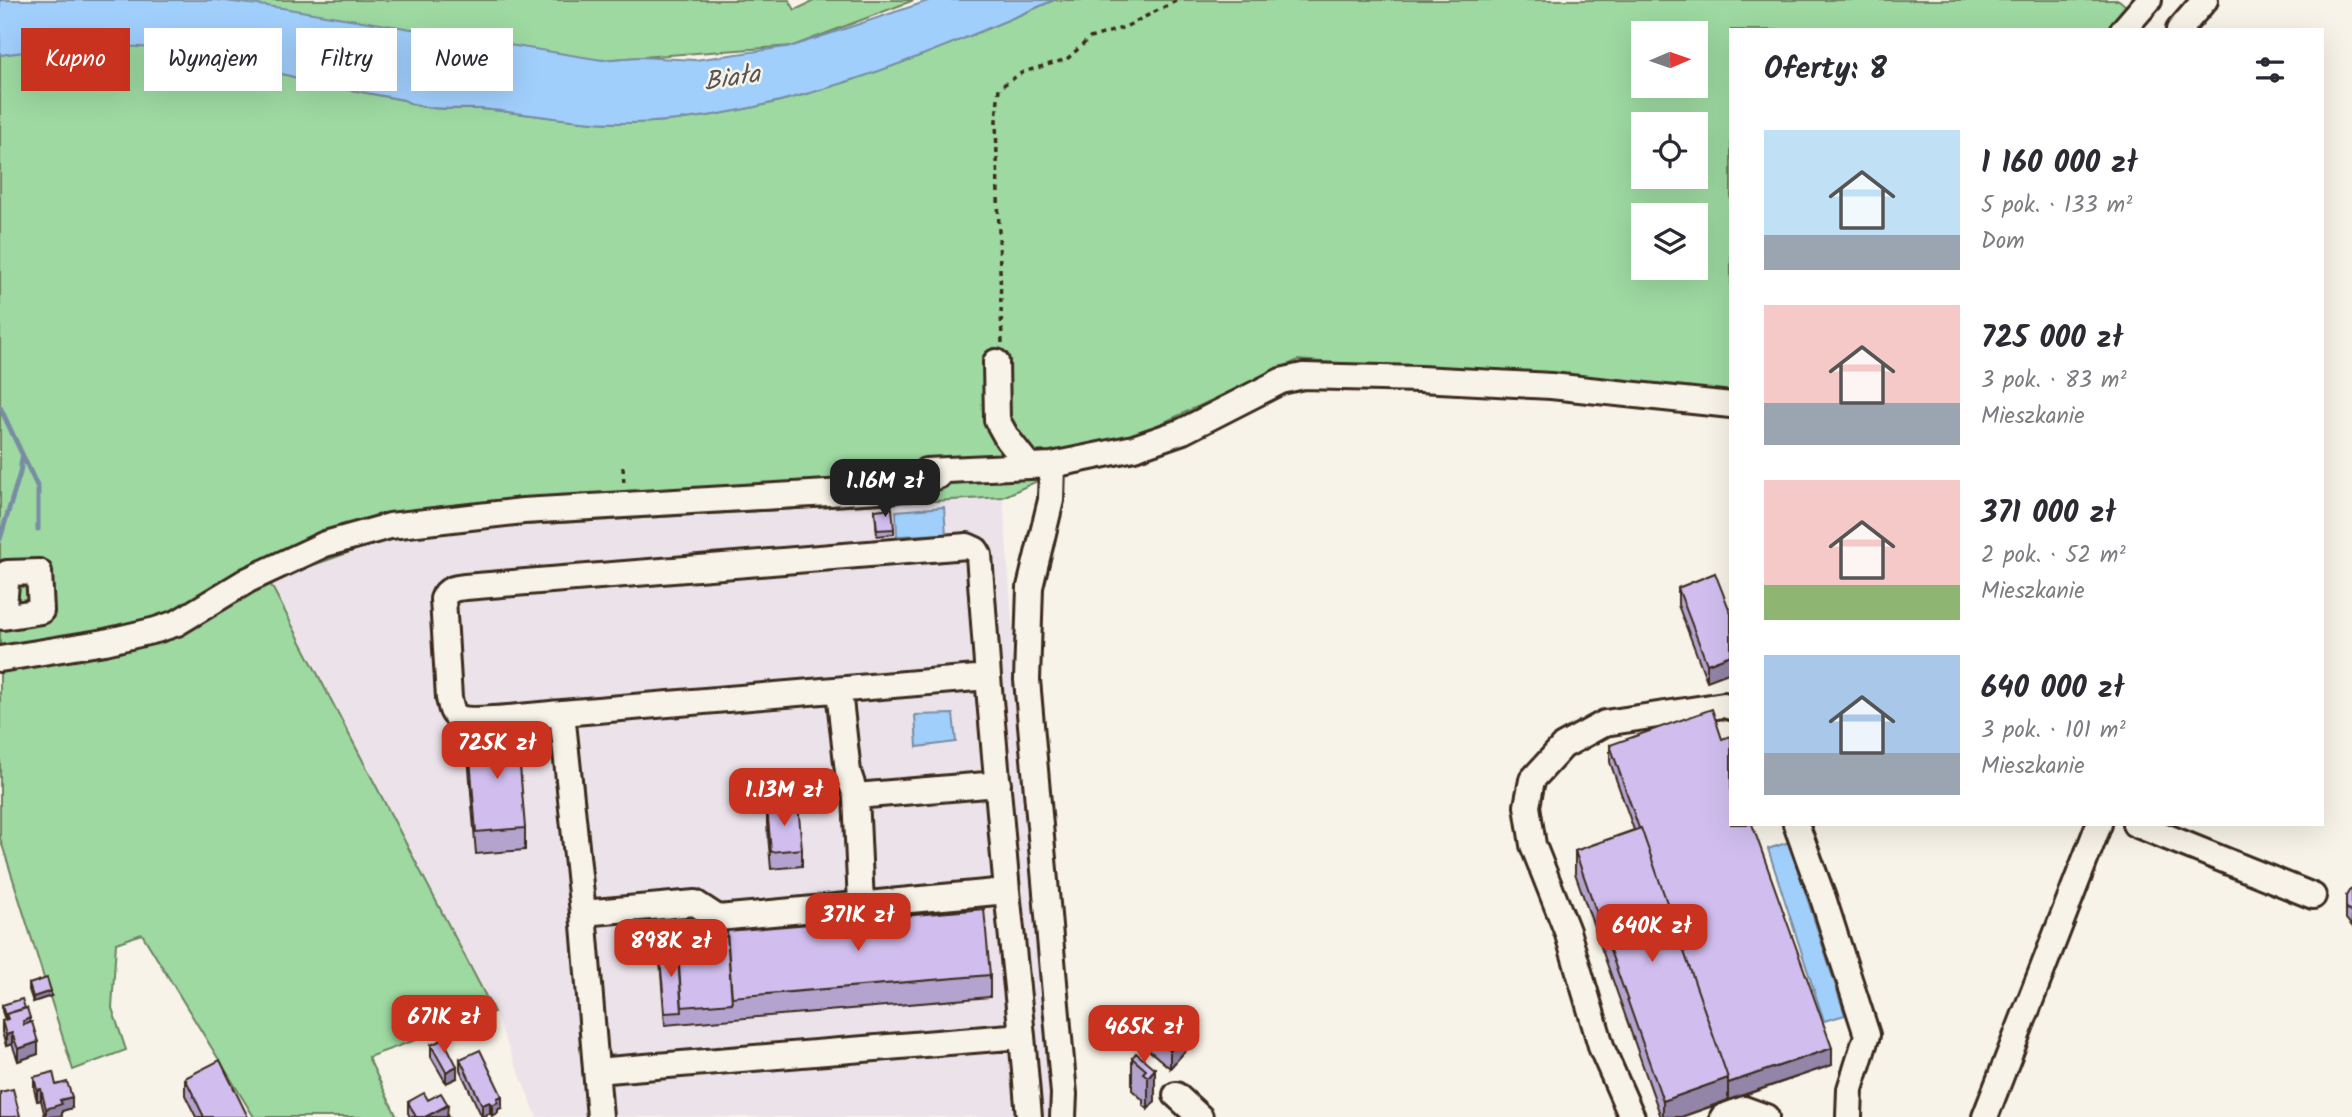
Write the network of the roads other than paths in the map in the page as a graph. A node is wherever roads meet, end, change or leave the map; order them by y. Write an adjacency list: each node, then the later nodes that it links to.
1 (2149, 0): 3 (lane)
2 (2205, 0): 4 (lane)
3 (2125, 28)
4 (2181, 28)
5 (996, 362): 7 (lane)
6 (1729, 405): 7 (lane)
7 (1040, 465): 9 (lane); 28 (lane)
8 (1, 610): 8 (lane)
9 (0, 659)
10 (988, 677): 11 (lane); 13 (lane); 14 (lane)
11 (839, 691): 13 (lane); 15 (lane)
12 (1729, 706): 30 (lane)
13 (562, 713): 22 (lane)
14 (998, 784): 15 (lane); 19 (lane)
15 (856, 796): 21 (lane)
16 (1797, 826): 33 (lane)
17 (2098, 826): 34 (lane)
18 (2140, 826): 20 (lane)
19 (1007, 891): 21 (lane); 23 (lane)
20 (2313, 896)
21 (861, 904): 22 (lane)
22 (583, 913): 24 (lane)
23 (1022, 1036): 24 (lane); 27 (lane)
24 (596, 1071): 26 (lane)
25 (1177, 1095): 29 (lane)
26 (600, 1117)
27 (1029, 1117)
28 (1063, 1117)
29 (1200, 1117)
30 (1632, 1117)
31 (1723, 1117): 32 (lane)
32 (1766, 1117)
33 (1849, 1117)
34 (1985, 1117)

